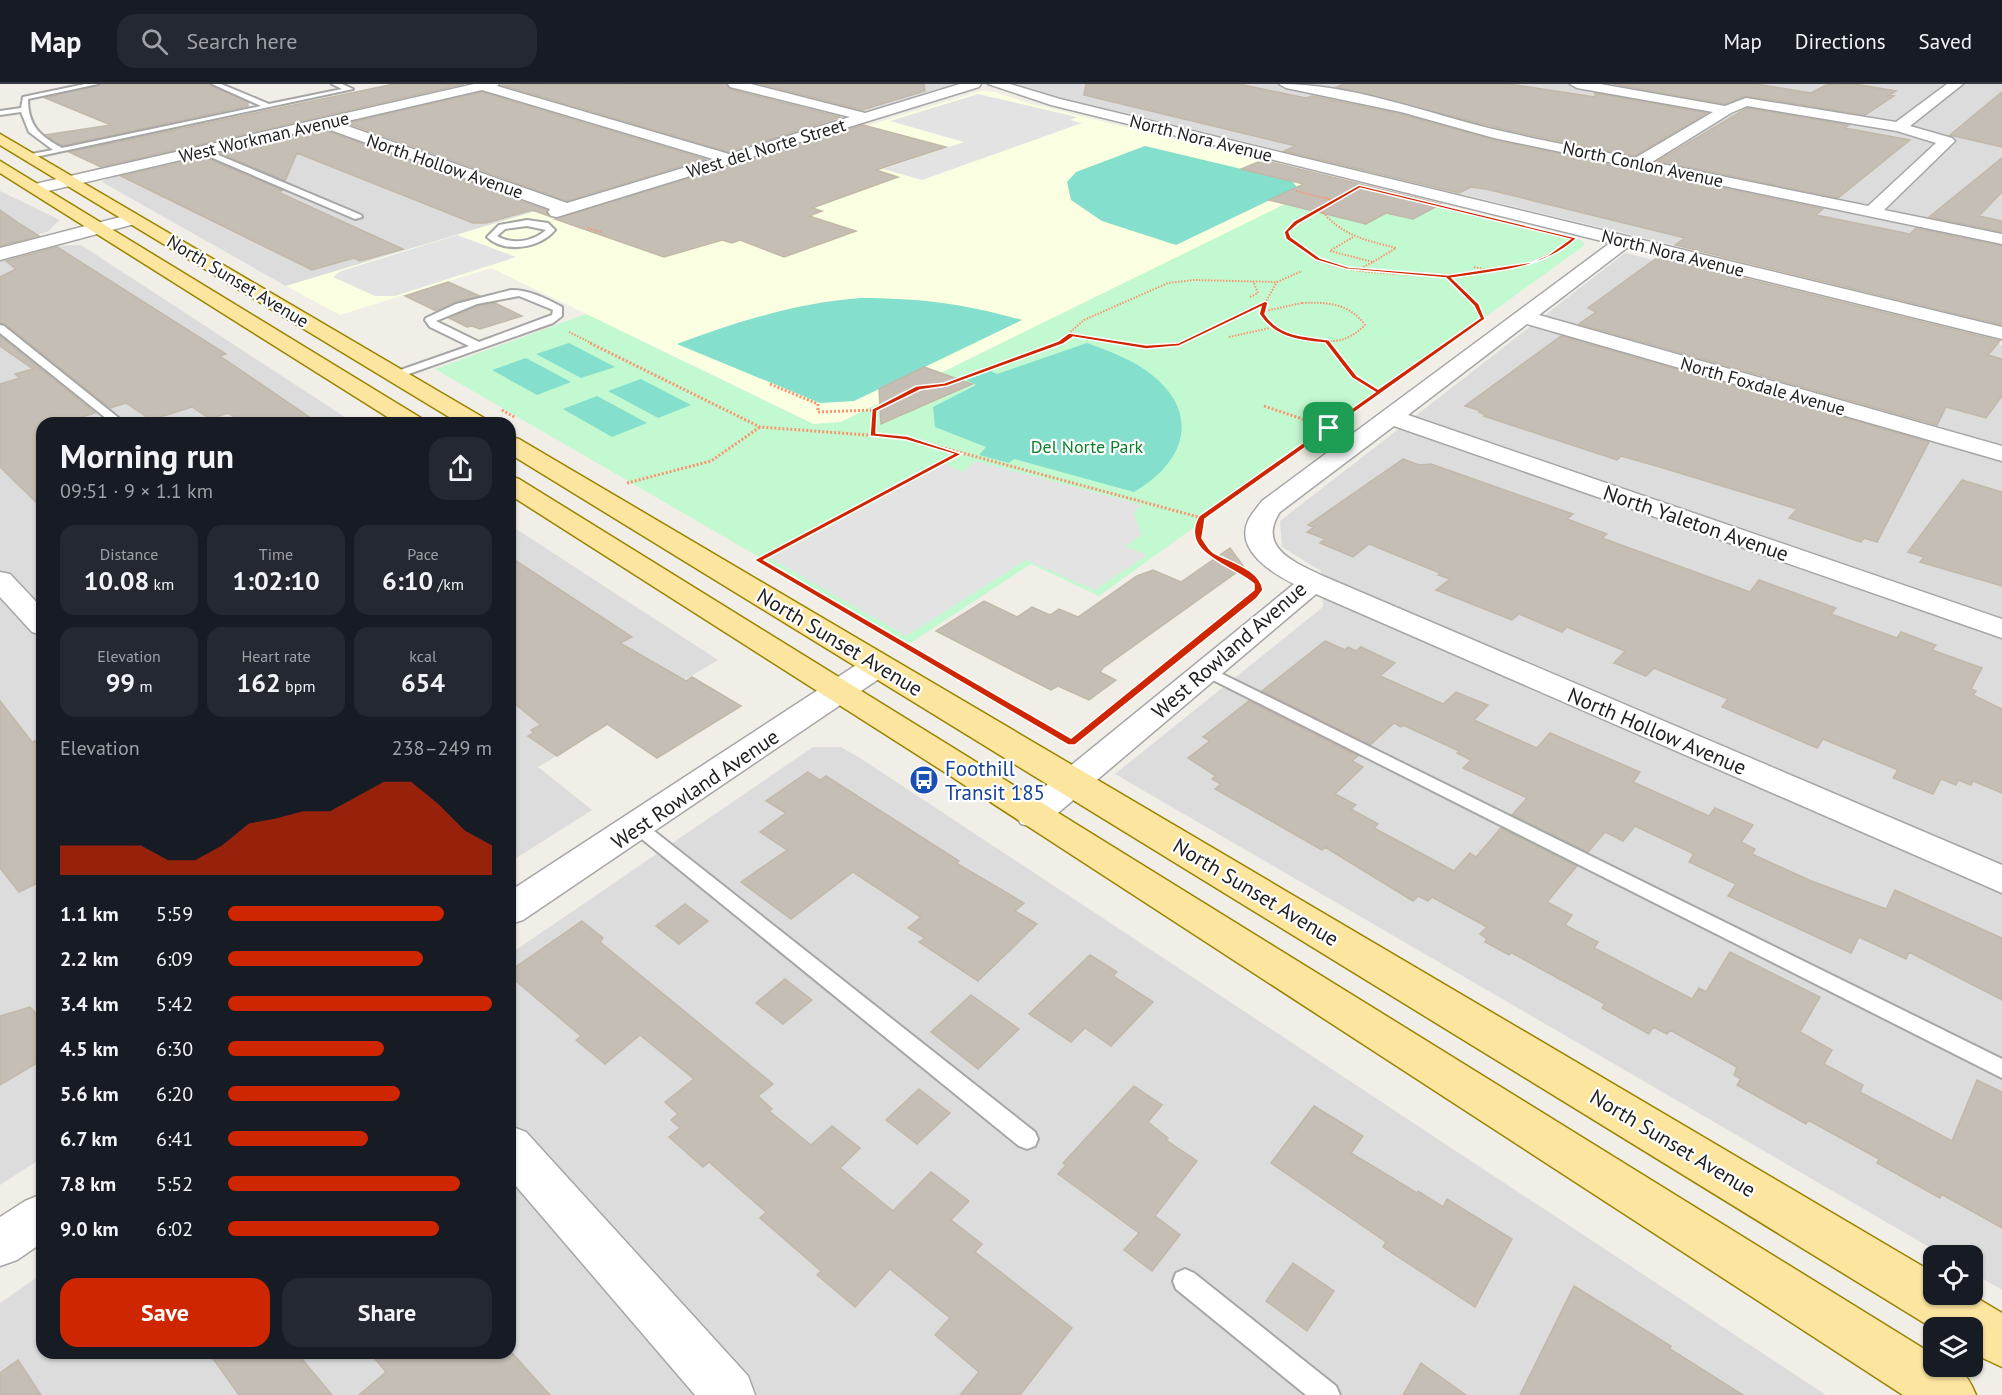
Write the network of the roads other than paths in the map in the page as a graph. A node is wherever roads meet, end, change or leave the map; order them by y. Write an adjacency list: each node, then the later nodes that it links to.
1 (95, 84): 12 (lane)
2 (215, 84): 11 (lane)
3 (335, 84): 11 (lane)
4 (735, 84): 15 (street)
5 (974, 84): 15 (street, West del Norte Street)
6 (995, 84): 34 (street, North Nora Avenue)
7 (1286, 84): 23 (street, North Conlon Avenue)
8 (1577, 84): 13 (street)
9 (1956, 84): 17 (street)
10 (487, 85): 16 (street, West Workman Avenue); 22 (street)
11 (268, 106): 19 (lane)
12 (24, 110): 14 (lane); 19 (lane)
13 (1726, 110): 17 (street); 23 (street)
14 (0, 113)
15 (865, 117): 22 (street, West del Norte Street)
16 (324, 123): 20 (street, West Workman Avenue); 27 (street, North Hollow Avenue)
17 (1899, 127): 28 (street)
18 (0, 139): 21 (main road, North Sunset Avenue)
19 (60, 150): 21 (lane)
20 (204, 151): 25 (street, West Workman Avenue); 29 (lane)
21 (29, 157): 25 (main road, North Sunset Avenue)
22 (729, 159): 27 (street, West del Norte Street)
23 (1639, 164): 28 (street, North Conlon Avenue)
24 (0, 166): 26 (main road, North Sunset Avenue)
25 (69, 181): 26 (street, West Workman Avenue); 30 (main road, North Sunset Avenue)
26 (35, 189): 32 (main road, North Sunset Avenue)
27 (562, 211): 31 (lane)
28 (1873, 211): 33 (street, North Conlon Avenue)
29 (358, 217)
30 (132, 219): 32 (street); 40 (main road, North Sunset Avenue)
31 (520, 223): 31 (lane)
32 (99, 227): 35 (street); 42 (main road, North Sunset Avenue)
33 (2002, 239)
34 (1624, 241): 36 (street, West Rowland Avenue); 38 (street, North Nora Avenue)
35 (0, 254)
36 (1524, 317): 44 (street, West Rowland Avenue); 46 (street, North Foxdale Avenue)
37 (0, 328): 41 (lane)
38 (2002, 333)
39 (478, 346): 39 (lane); 40 (lane)
40 (396, 375): 43 (main road, North Sunset Avenue)
41 (111, 417)
42 (403, 417)
43 (466, 417)
44 (1391, 417): 49 (street, West Rowland Avenue); 51 (street, North Yaleton Avenue)
45 (518, 434): 52 (main road, North Sunset Avenue)
46 (2002, 454)
47 (516, 488): 54 (main road, North Sunset Avenue)
48 (0, 580): 50 (street)
49 (1313, 582): 53 (street, West Rowland Avenue); 58 (street, North Hollow Avenue)
50 (36, 619)
51 (2002, 629)
52 (878, 666): 54 (street, West Rowland Avenue); 55 (main road, North Sunset Avenue)
53 (1206, 671): 55 (street, West Rowland Avenue); 60 (lane)
54 (838, 692): 56 (main road, North Sunset Avenue); 57 (street, West Rowland Avenue)
55 (1074, 782): 56 (street, West Rowland Avenue); 66 (main road, North Sunset Avenue)
56 (1033, 815): 69 (main road, North Sunset Avenue)
57 (638, 827): 59 (street, West Rowland Avenue); 61 (lane)
58 (2002, 880)
59 (516, 906)
60 (2002, 1069)
61 (1027, 1139)
62 (516, 1153): 67 (street)
63 (36, 1220): 64 (street)
64 (0, 1244)
65 (1185, 1281): 68 (lane)
66 (2002, 1342)
67 (729, 1395)
68 (1327, 1395)
69 (1950, 1395)

